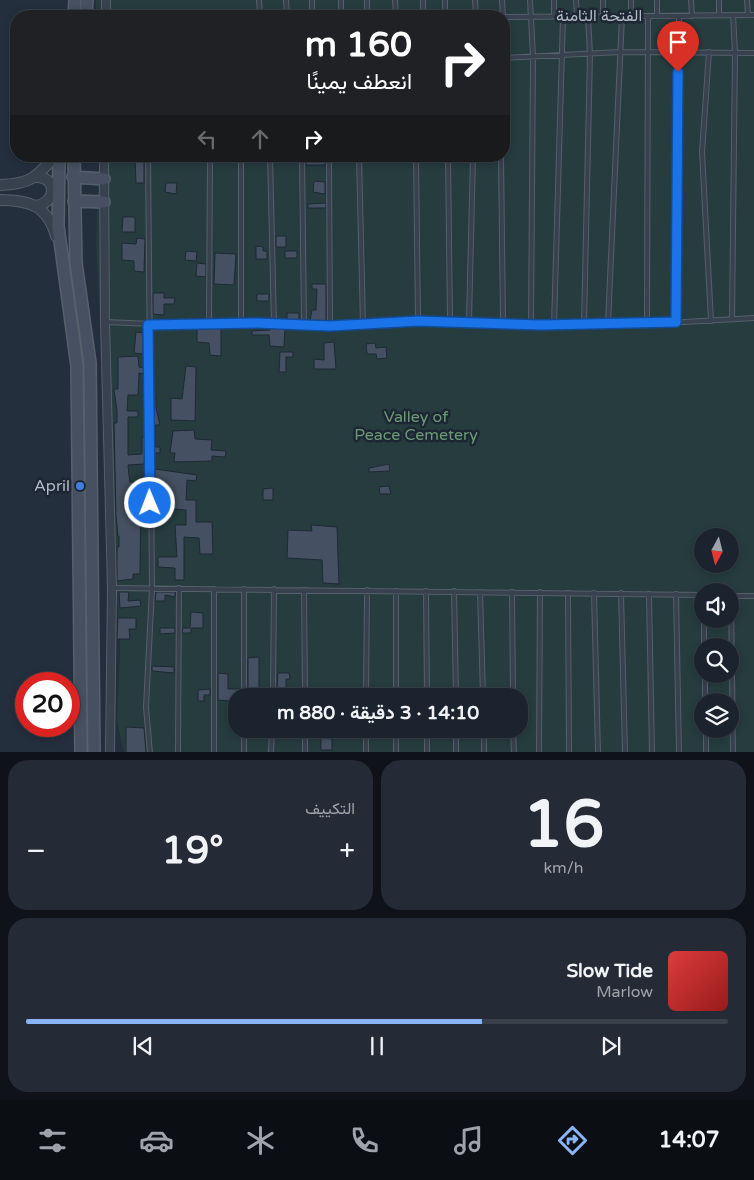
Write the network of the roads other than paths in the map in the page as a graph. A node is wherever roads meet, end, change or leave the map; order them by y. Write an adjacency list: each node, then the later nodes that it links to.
1 (530, 0): 23 (lane)
2 (554, 0): 13 (lane)
3 (576, 0): 25 (lane)
4 (603, 0): 14 (lane)
5 (631, 0): 16 (lane)
6 (657, 0): 18 (lane)
7 (691, 0): 20 (lane)
8 (719, 0): 21 (lane)
9 (747, 0): 11 (lane)
10 (733, 15): 11 (lane, الفتحة الثامنة); 21 (lane, الفتحة الثامنة); 29 (lane)
11 (748, 15): 12 (lane, الفتحة الثامنة)
12 (754, 15)
13 (554, 16): 23 (lane, الفتحة الثامنة); 24 (lane, الفتحة الثامنة)
14 (603, 16): 15 (lane, الفتحة الثامنة); 26 (lane, الفتحة الثامنة)
15 (622, 16): 16 (lane, الفتحة الثامنة); 27 (lane)
16 (632, 16): 17 (lane, الفتحة الثامنة)
17 (648, 16): 18 (lane, الفتحة الثامنة); 30 (lane)
18 (657, 16): 19 (lane, الفتحة الثامنة)
19 (679, 16): 20 (lane, الفتحة الثامنة); 31 (lane)
20 (692, 16): 21 (lane, الفتحة الثامنة)
21 (719, 16)
22 (510, 17): 23 (lane, الفتحة الثامنة)
23 (530, 17): 35 (lane)
24 (563, 17): 25 (lane, الفتحة الثامنة); 34 (lane)
25 (577, 17): 26 (lane, الفتحة الثامنة)
26 (588, 17): 33 (lane)
27 (620, 52): 30 (lane); 33 (lane); 76 (lane)
28 (709, 52): 29 (lane); 31 (lane); 67 (lane)
29 (735, 52): 32 (lane); 64 (lane)
30 (649, 53): 31 (lane); 72 (lane)
31 (678, 53): 73 (lane)
32 (754, 53)
33 (590, 54): 34 (lane); 80 (lane)
34 (563, 55): 35 (lane); 79 (lane)
35 (533, 56): 36 (lane); 78 (lane)
36 (510, 58)
37 (49, 162): 52 (street)
38 (59, 162): 60 (main road)
39 (74, 162): 53 (main road)
40 (104, 162): 54 (street)
41 (148, 162): 81 (lane)
42 (210, 162): 82 (lane)
43 (241, 162): 75 (lane)
44 (270, 162): 77 (lane)
45 (302, 162): 83 (lane)
46 (329, 162): 85 (lane)
47 (359, 162): 84 (lane)
48 (416, 162): 65 (lane)
49 (448, 162): 66 (lane)
50 (473, 162): 70 (lane)
51 (502, 162): 71 (lane)
52 (34, 177): 55 (street); 59 (street)
53 (73, 177): 54 (main road); 57 (main road)
54 (104, 179): 58 (street)
55 (0, 185)
56 (0, 200): 59 (street)
57 (74, 201): 58 (main road); 61 (main road)
58 (104, 202): 69 (street)
59 (34, 206): 60 (street)
60 (61, 257): 62 (main road)
61 (80, 292): 62 (main road); 68 (main road)
62 (68, 296): 74 (main road)
63 (754, 318): 64 (lane)
64 (732, 319): 67 (lane)
65 (418, 321): 66 (lane); 84 (lane)
66 (450, 321): 70 (lane)
67 (711, 321): 73 (lane)
68 (85, 322): 74 (main road); 129 (main road)
69 (105, 322): 81 (lane); 86 (street)
70 (469, 322): 71 (lane)
71 (503, 322): 78 (lane)
72 (647, 322): 73 (lane); 76 (lane)
73 (676, 322)
74 (72, 323): 128 (main road)
75 (241, 323): 77 (lane); 82 (lane)
76 (608, 323): 80 (lane)
77 (274, 324): 83 (lane)
78 (531, 324): 79 (lane)
79 (554, 324): 80 (lane)
80 (584, 324)
81 (148, 325): 82 (lane); 89 (lane)
82 (202, 325)
83 (304, 325): 85 (lane)
84 (363, 325): 85 (lane)
85 (330, 326)
86 (112, 588): 89 (lane); 130 (street)
87 (179, 588): 88 (lane); 89 (lane); 132 (lane)
88 (214, 588): 90 (lane); 133 (lane)
89 (152, 589): 131 (lane)
90 (244, 589): 91 (lane); 109 (lane)
91 (274, 589): 92 (lane); 110 (lane)
92 (304, 590): 93 (lane); 111 (lane)
93 (367, 590): 94 (lane); 112 (lane)
94 (396, 591): 95 (lane); 113 (lane)
95 (426, 591): 96 (lane); 114 (lane)
96 (454, 592): 97 (lane); 115 (lane)
97 (480, 592): 98 (lane); 116 (lane)
98 (512, 592): 99 (lane); 117 (lane)
99 (540, 592): 100 (lane); 143 (lane)
100 (568, 593): 101 (lane); 144 (lane)
101 (594, 593): 102 (lane); 145 (lane)
102 (621, 593): 103 (lane); 146 (lane)
103 (649, 594): 104 (lane); 147 (lane)
104 (676, 594): 105 (lane); 148 (lane)
105 (694, 595)
106 (739, 596): 107 (lane)
107 (754, 596)
108 (731, 628): 150 (lane)
109 (244, 688)
110 (273, 688)
111 (305, 688)
112 (366, 688)
113 (396, 688)
114 (427, 688)
115 (456, 688)
116 (483, 688)
117 (513, 688)
118 (244, 738): 134 (lane)
119 (272, 738): 135 (lane)
120 (305, 738): 136 (lane)
121 (366, 738): 137 (lane)
122 (396, 738): 138 (lane)
123 (427, 738): 139 (lane)
124 (456, 738): 140 (lane)
125 (484, 738): 141 (lane)
126 (513, 738): 142 (lane)
127 (706, 738): 149 (lane)
128 (81, 752)
129 (94, 752)
130 (110, 752)
131 (150, 752)
132 (178, 752)
133 (214, 752)
134 (244, 752)
135 (271, 752)
136 (305, 752)
137 (366, 752)
138 (396, 752)
139 (428, 752)
140 (456, 752)
141 (484, 752)
142 (514, 752)
143 (539, 752)
144 (569, 752)
145 (598, 752)
146 (625, 752)
147 (652, 752)
148 (679, 752)
149 (706, 752)
150 (733, 752)

